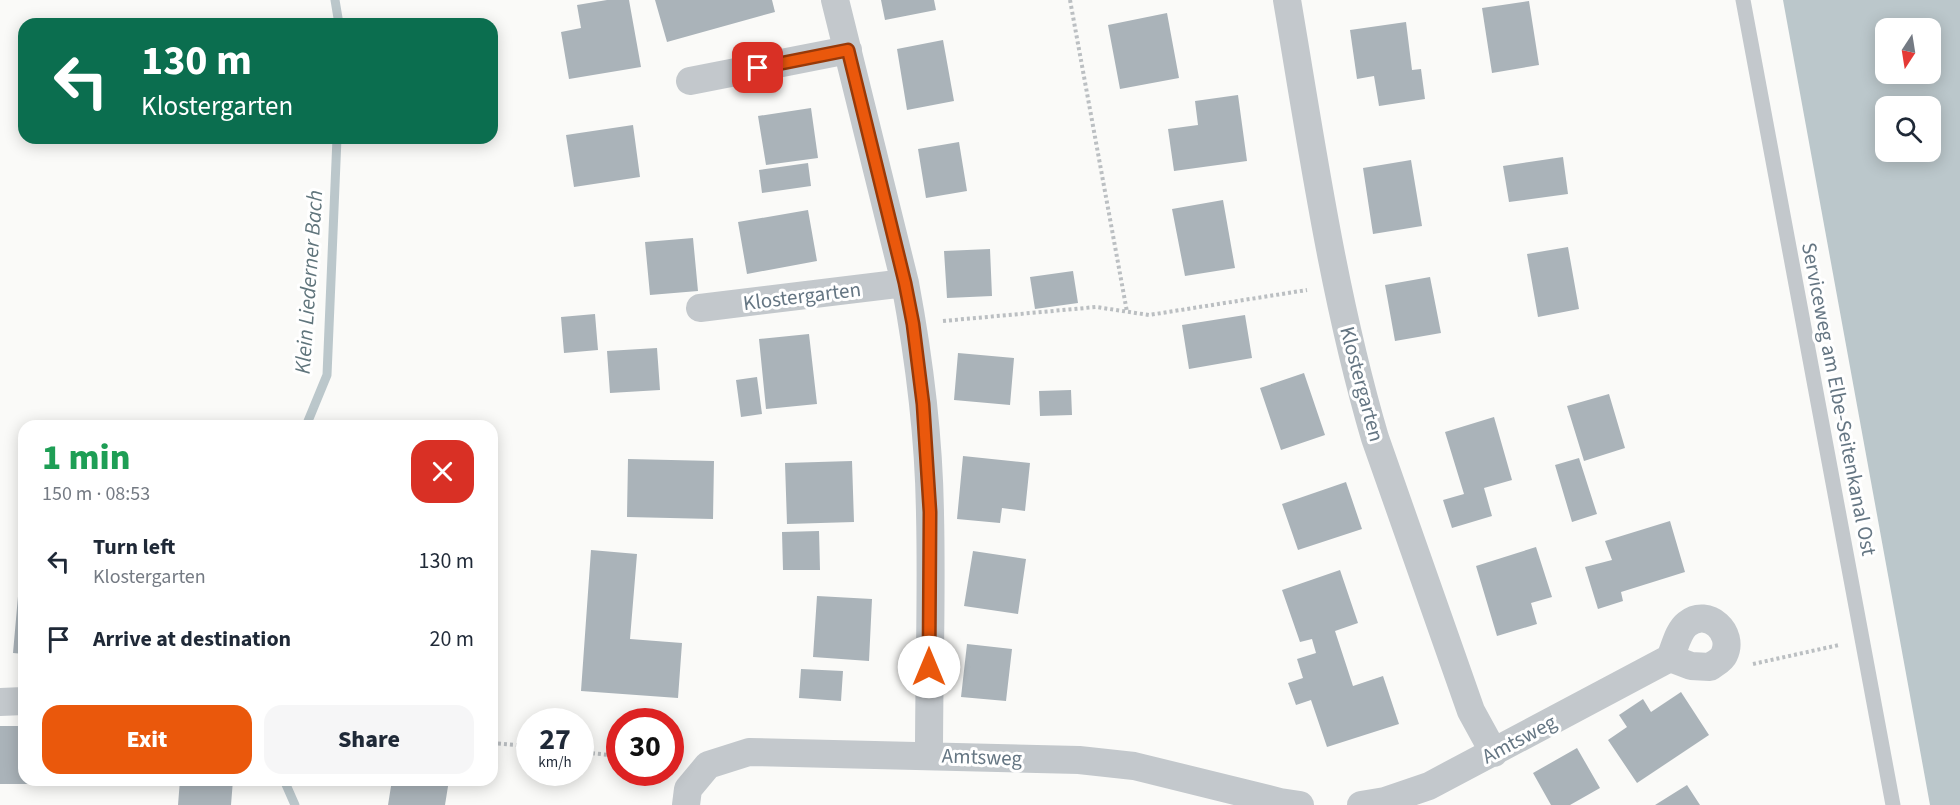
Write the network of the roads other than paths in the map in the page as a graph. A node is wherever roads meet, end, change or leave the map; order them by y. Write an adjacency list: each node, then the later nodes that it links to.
1 (836, 0): 4 (street)
2 (1287, 0): 11 (street, Klostergarten)
3 (1743, 0): 16 (lane, Serviceweg am Elbe-Seitenkanal Ost)
4 (848, 50): 5 (street); 6 (street)
5 (690, 81)
6 (905, 283): 7 (street, Klostergarten); 12 (street)
7 (700, 308)
8 (1670, 658): 11 (street, Amtsweg)
9 (18, 701): 10 (street)
10 (0, 702)
11 (1494, 753): 15 (street, Amtsweg)
12 (929, 755): 13 (street, Amtsweg); 14 (street, Amtsweg)
13 (686, 805)
14 (1300, 805)
15 (1361, 805)
16 (1893, 805)

